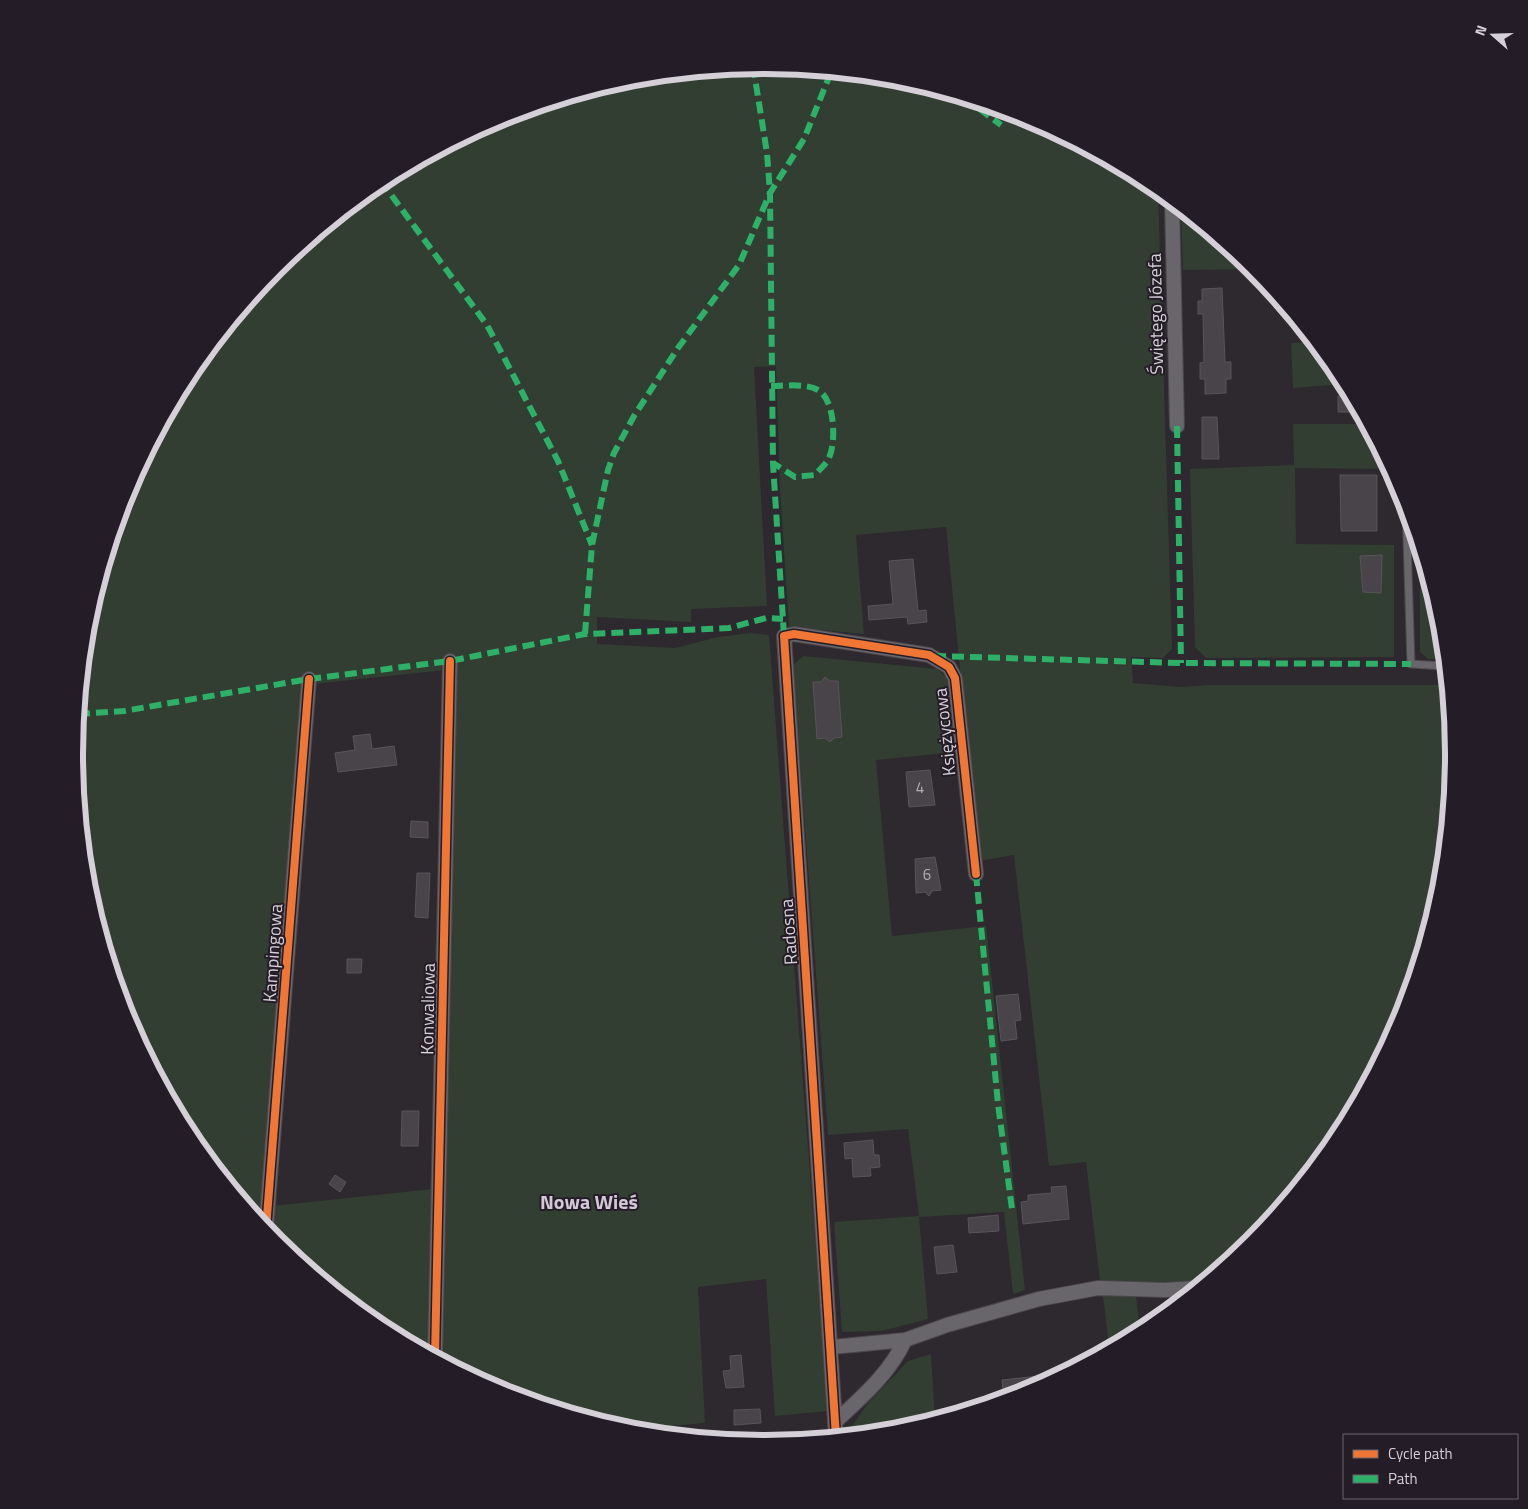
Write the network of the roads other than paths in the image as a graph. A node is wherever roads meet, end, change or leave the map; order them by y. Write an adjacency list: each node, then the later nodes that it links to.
1 (1172, 210): 2 (street, Świętego Józefa)
2 (1177, 426)
3 (1407, 530): 6 (lane)
4 (784, 636): 8 (street, Księżycowa); 12 (street, Radosna)
5 (450, 661): 13 (street, Konwaliowa)
6 (1439, 666)
7 (309, 679): 9 (street, Kampingowa)
8 (976, 874)
9 (267, 1219)
10 (1186, 1289): 11 (street)
11 (905, 1340): 12 (street); 14 (street)
12 (832, 1347): 14 (street, Radosna)
13 (435, 1350)
14 (836, 1422): 15 (street, Radosna)
15 (836, 1431)

